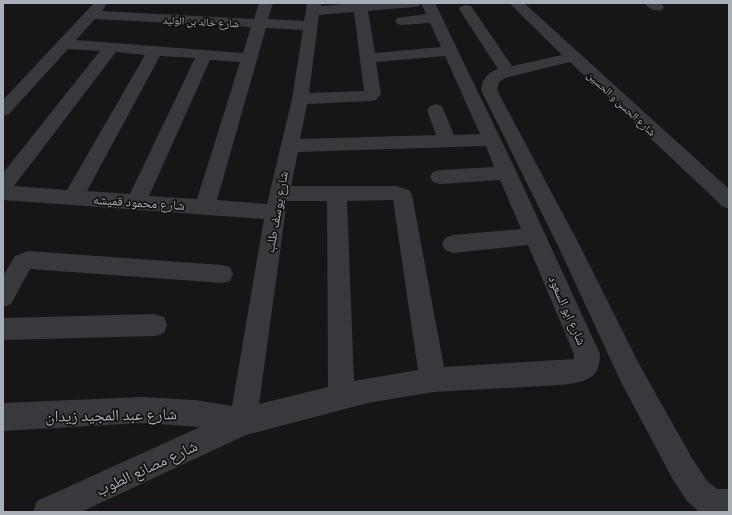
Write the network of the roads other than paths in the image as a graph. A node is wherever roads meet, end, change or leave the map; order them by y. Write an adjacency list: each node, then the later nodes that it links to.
1 (102, 3): 8 (street)
2 (266, 3): 10 (street)
3 (414, 3): 5 (street, شارع خالد بن الوليد)
4 (516, 3): 16 (street, شارع الحسن و الحسين)
5 (360, 5): 7 (street, شارع خالد بن الوليد); 18 (street)
6 (449, 11): 9 (street); 14 (street, شارع ابو السعود); 19 (street)
7 (313, 13): 10 (street, شارع خالد بن الوليد); 20 (street, شارع يوسف طلب)
8 (91, 15): 10 (street, شارع خالد بن الوليد); 11 (street)
9 (402, 21)
10 (261, 24): 17 (street)
11 (64, 44): 12 (street); 21 (street)
12 (111, 48): 13 (street); 28 (street)
13 (155, 51): 15 (street); 31 (street)
14 (450, 51): 18 (street); 23 (street, شارع ابو السعود)
15 (204, 55): 17 (street); 32 (street)
16 (572, 57): 19 (street); 33 (street, شارع الحسن و الحسين)
17 (250, 58): 35 (street)
18 (368, 58): 20 (street)
19 (508, 72): 46 (street)
20 (300, 99): 25 (street, شارع يوسف طلب)
21 (3, 110)
22 (436, 110): 24 (street)
23 (492, 140): 24 (street); 26 (street, شارع ابو السعود)
24 (447, 141): 25 (street)
25 (289, 146): 34 (street, شارع يوسف طلب)
26 (507, 174): 27 (street); 36 (street, شارع ابو السعود)
27 (440, 177)
28 (3, 187)
29 (3, 193): 31 (street, شارع محمود قميشه)
30 (337, 194): 34 (street, شارع محمود قميشه); 42 (street, شارع محمود قميشه); 43 (street)
31 (73, 198): 32 (street, شارع محمود قميشه)
32 (136, 202): 35 (street, شارع محمود قميشه)
33 (729, 202)
34 (277, 203): 35 (street, شارع محمود قميشه); 45 (street, شارع يوسف طلب)
35 (205, 207)
36 (534, 236): 37 (street); 42 (street, شارع ابو السعود)
37 (454, 244)
38 (222, 274): 39 (street)
39 (3, 297)
40 (155, 325): 41 (street)
41 (3, 328)
42 (434, 380): 43 (street, شارع ابو السعود)
43 (341, 397): 45 (street, شارع ابو السعود)
44 (3, 417): 45 (street, شارع عبد المجيد زيدان)
45 (243, 422): 47 (street, شارع مصانع الطوب)
46 (729, 504)
47 (48, 512)

